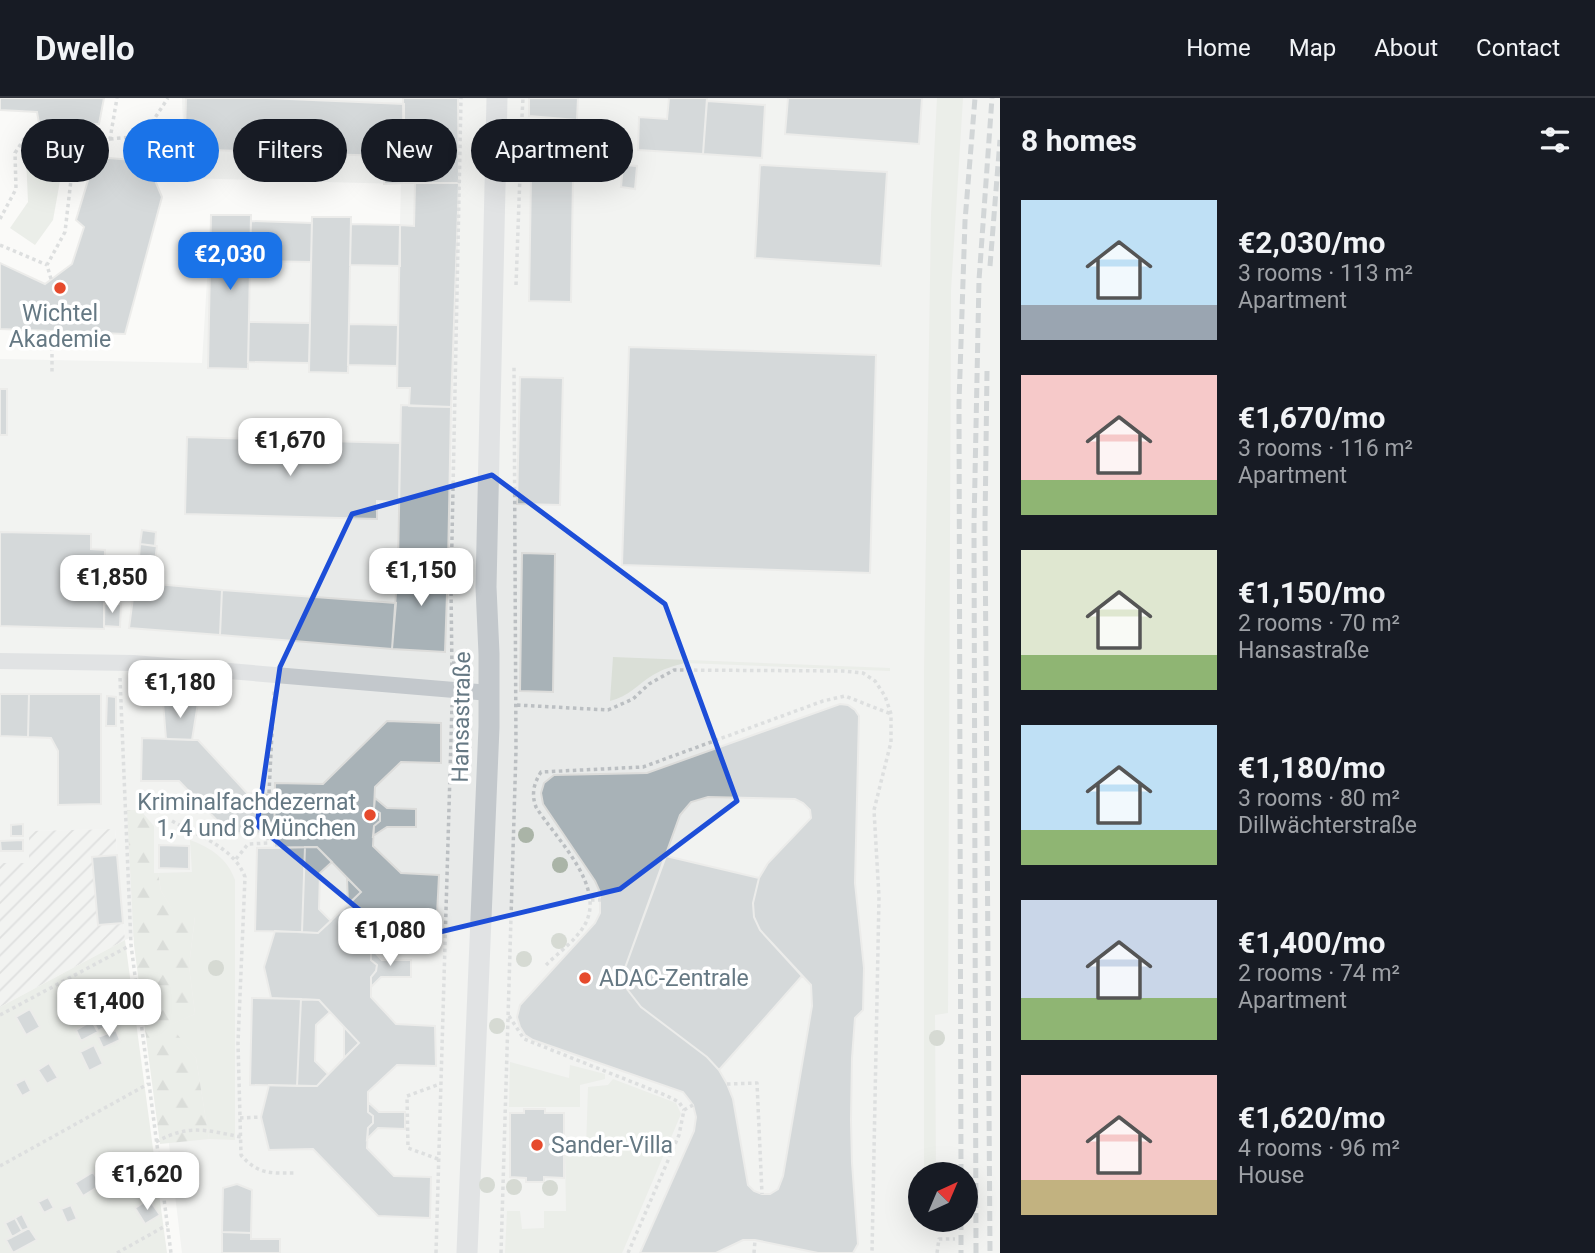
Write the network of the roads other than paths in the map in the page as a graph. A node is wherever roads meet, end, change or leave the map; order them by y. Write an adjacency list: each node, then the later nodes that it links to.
1 (497, 98): 2 (street, Hansastraße)
2 (496, 119)
3 (495, 182): 5 (street, Hansastraße)
4 (0, 661): 5 (street)
5 (490, 693): 6 (street, Hansastraße)
6 (467, 1253)

